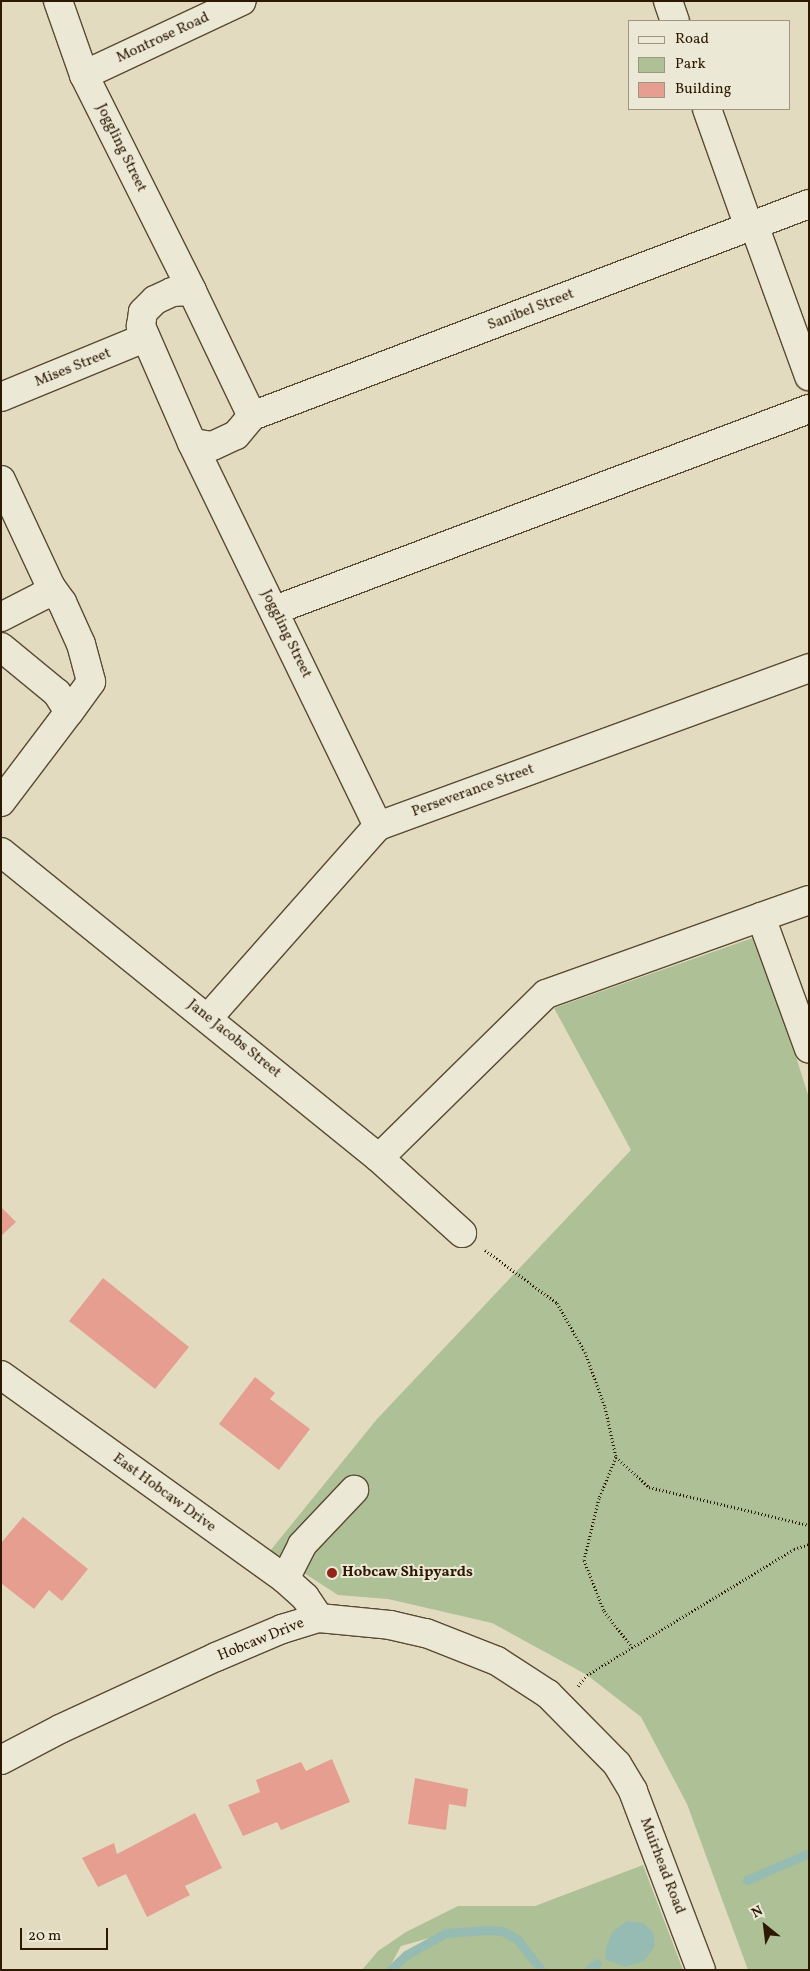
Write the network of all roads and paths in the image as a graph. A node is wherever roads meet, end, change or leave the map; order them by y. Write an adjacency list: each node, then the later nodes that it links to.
1 (58, 1): 5 (street, Joggling Street)
2 (242, 1): 5 (street, Montrose Road)
3 (668, 1): 4 (street)
4 (676, 20)
5 (84, 75): 9 (street, Joggling Street)
6 (707, 110): 8 (street)
7 (809, 204): 8 (street, Sanibel Street)
8 (751, 226): 11 (street); 14 (street, Sanibel Street)
9 (192, 291): 10 (street); 14 (street, Joggling Street)
10 (144, 338): 12 (street, Mises Street); 15 (street, Joggling Street)
11 (809, 376)
12 (1, 397)
13 (809, 409): 18 (street)
14 (252, 416): 15 (street)
15 (192, 443): 18 (street, Joggling Street)
16 (1, 480): 17 (street)
17 (51, 587): 19 (street); 22 (street)
18 (275, 610): 24 (street, Joggling Street)
19 (1, 618)
20 (1, 647): 22 (street)
21 (809, 668): 24 (street, Perseverance Street)
22 (69, 712): 23 (street)
23 (1, 802)
24 (378, 826): 28 (street, Perseverance Street)
25 (1, 852): 28 (street, Jane Jacobs Street)
26 (809, 900): 27 (street)
27 (761, 917): 29 (street); 30 (street)
28 (208, 1018): 30 (street, Jane Jacobs Street)
29 (809, 1049)
30 (379, 1158): 31 (street, Jane Jacobs Street)
31 (462, 1233): 33 (path)
32 (1, 1375): 37 (street, East Hobcaw Drive)
33 (616, 1457): 35 (path); 39 (path)
34 (354, 1490): 37 (street)
35 (809, 1524)
36 (809, 1544): 39 (path)
37 (285, 1579): 38 (street, East Hobcaw Drive)
38 (319, 1618): 41 (street, Hobcaw Drive); 42 (street, Hobcaw Drive)
39 (632, 1648): 40 (path)
40 (577, 1687)
41 (1, 1760)
42 (617, 1764): 43 (street, Muirhead Road)
43 (701, 1970)

